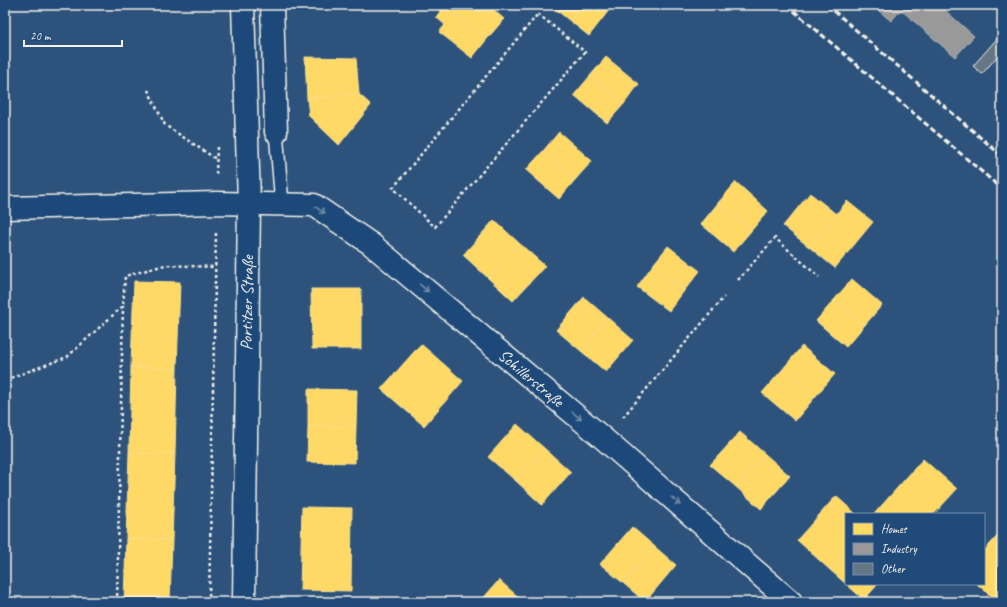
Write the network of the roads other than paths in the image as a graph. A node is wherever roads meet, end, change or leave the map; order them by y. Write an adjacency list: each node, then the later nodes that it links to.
1 (243, 5): 4 (street, Portitzer Straße)
2 (272, 5): 3 (street)
3 (276, 132): 5 (lane)
4 (249, 203): 5 (street, Schillerstraße); 6 (street, Schillerstraße); 7 (street, Portitzer Straße)
5 (282, 204): 8 (street, Schillerstraße, one-way to 8)
6 (5, 208)
7 (244, 602)
8 (792, 602)

